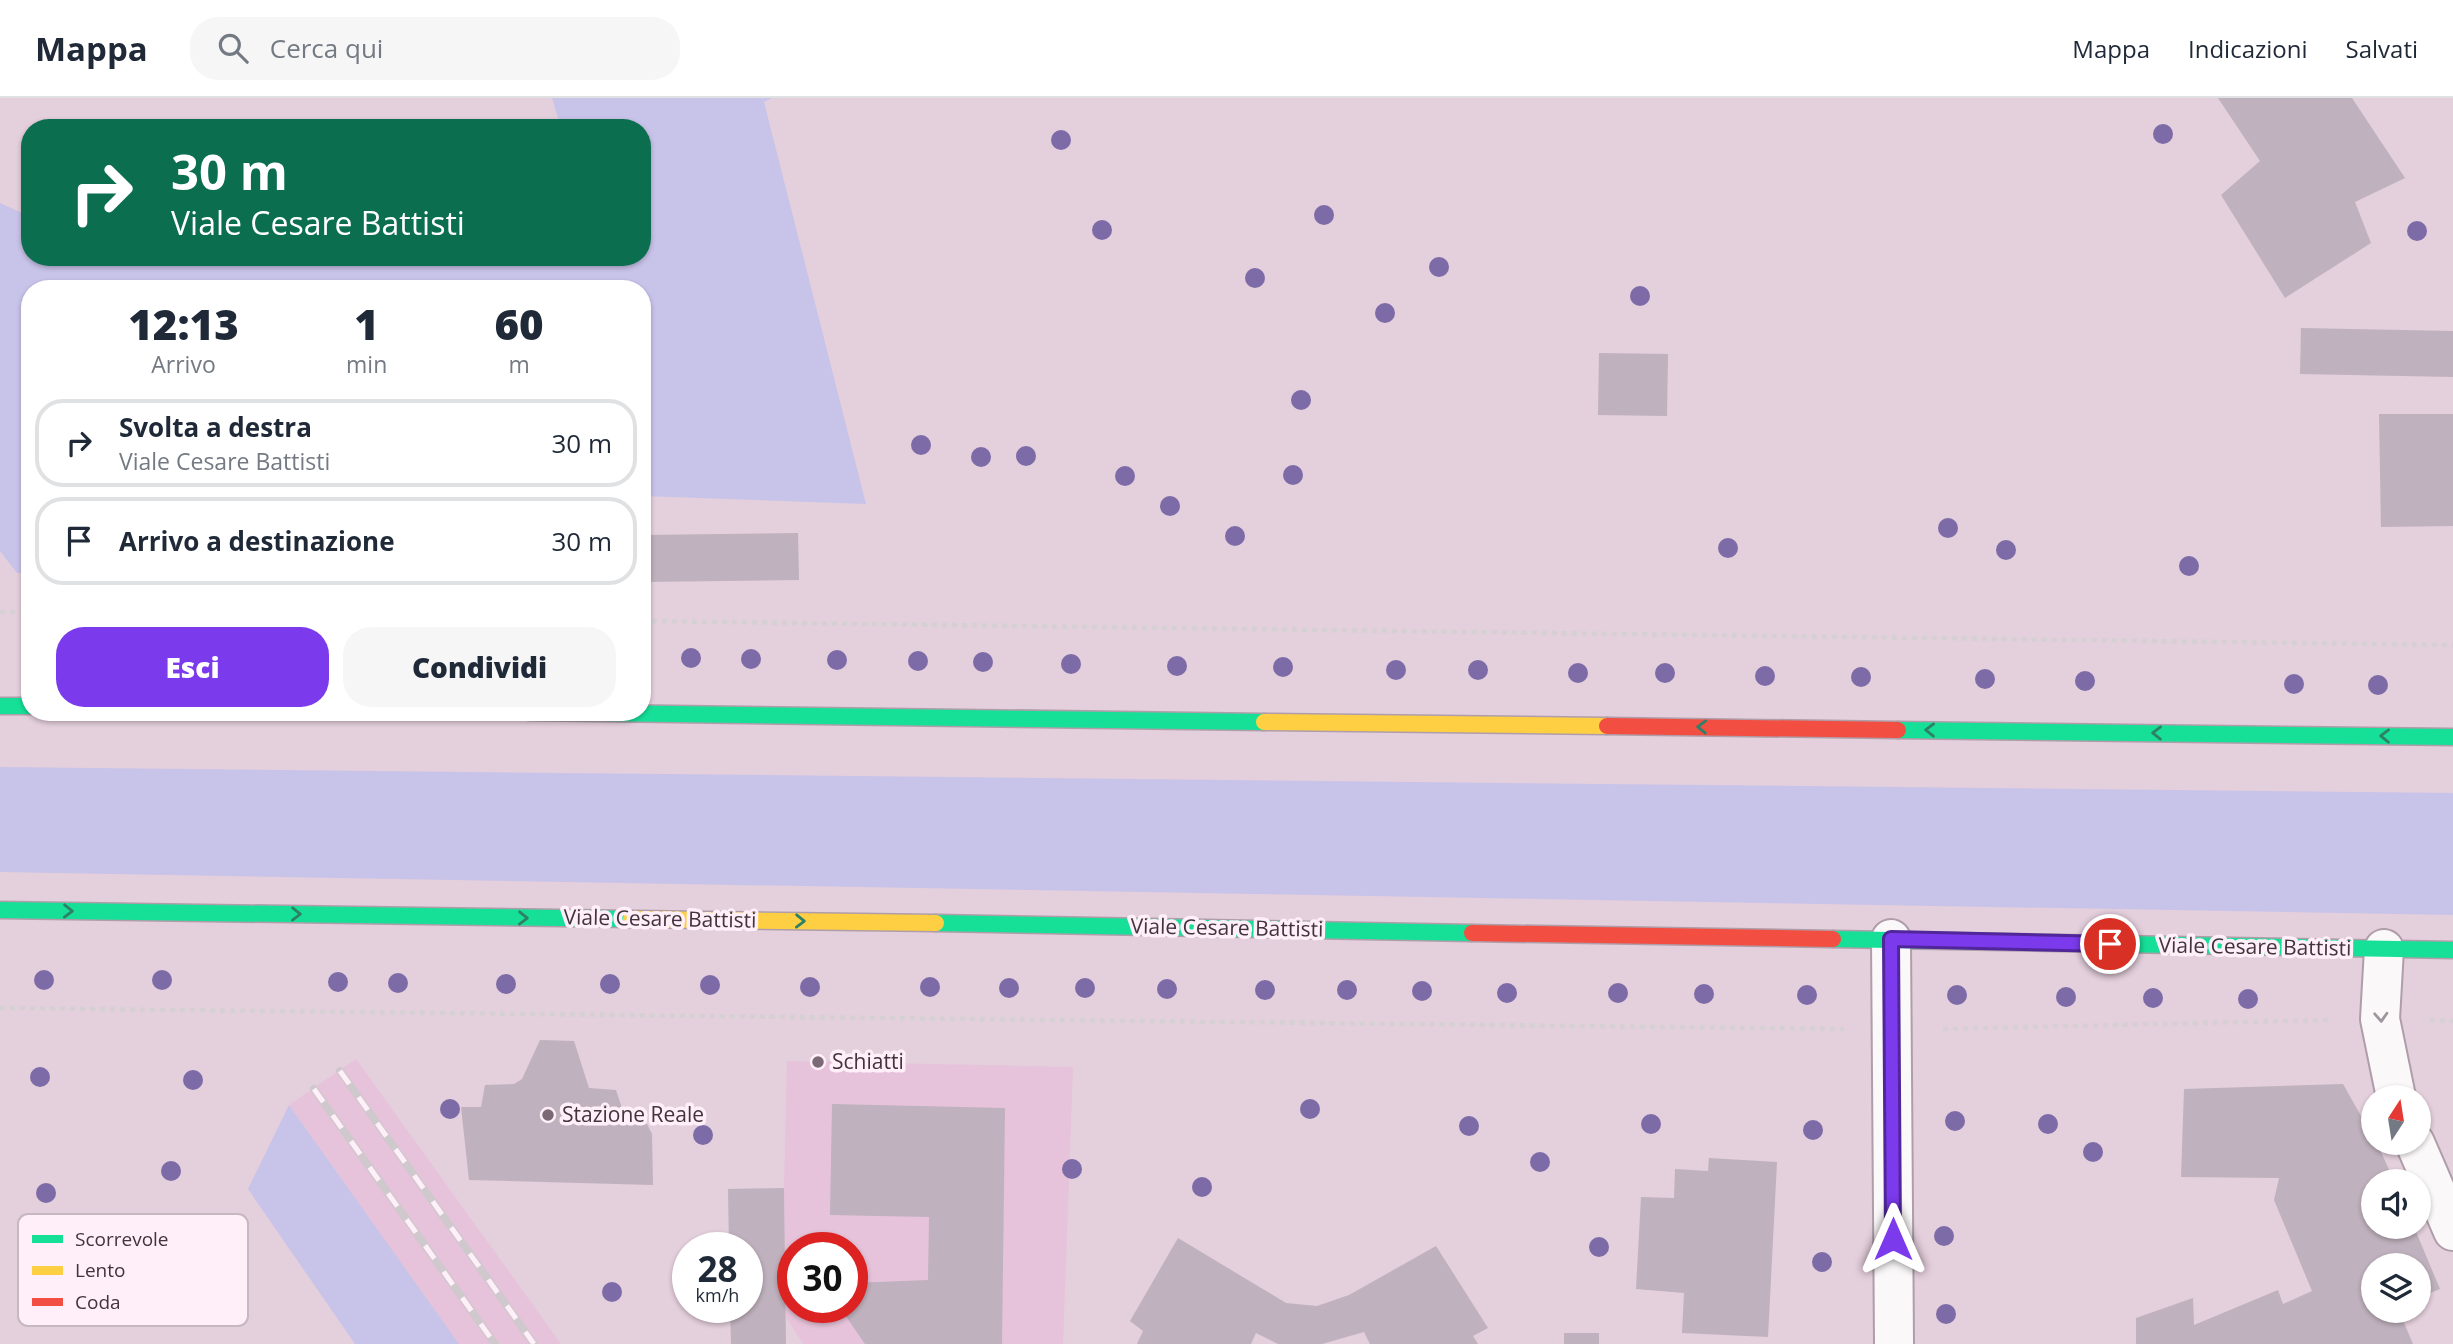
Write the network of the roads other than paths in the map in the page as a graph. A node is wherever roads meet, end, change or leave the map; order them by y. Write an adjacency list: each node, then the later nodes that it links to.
1 (0, 706): 2 (main road)
2 (21, 706)
3 (651, 714): 4 (main road, one-way to 3)
4 (2453, 737)
5 (0, 910): 6 (main road, Viale Cesare Battisti, one-way to 6)
6 (1891, 939): 7 (main road, Viale Cesare Battisti); 12 (street)
7 (2384, 949): 8 (main road, Viale Cesare Battisti); 9 (street, one-way to 9)
8 (2453, 950)
9 (2394, 1085)
10 (2420, 1155): 11 (street)
11 (2453, 1231)
12 (1894, 1344)

